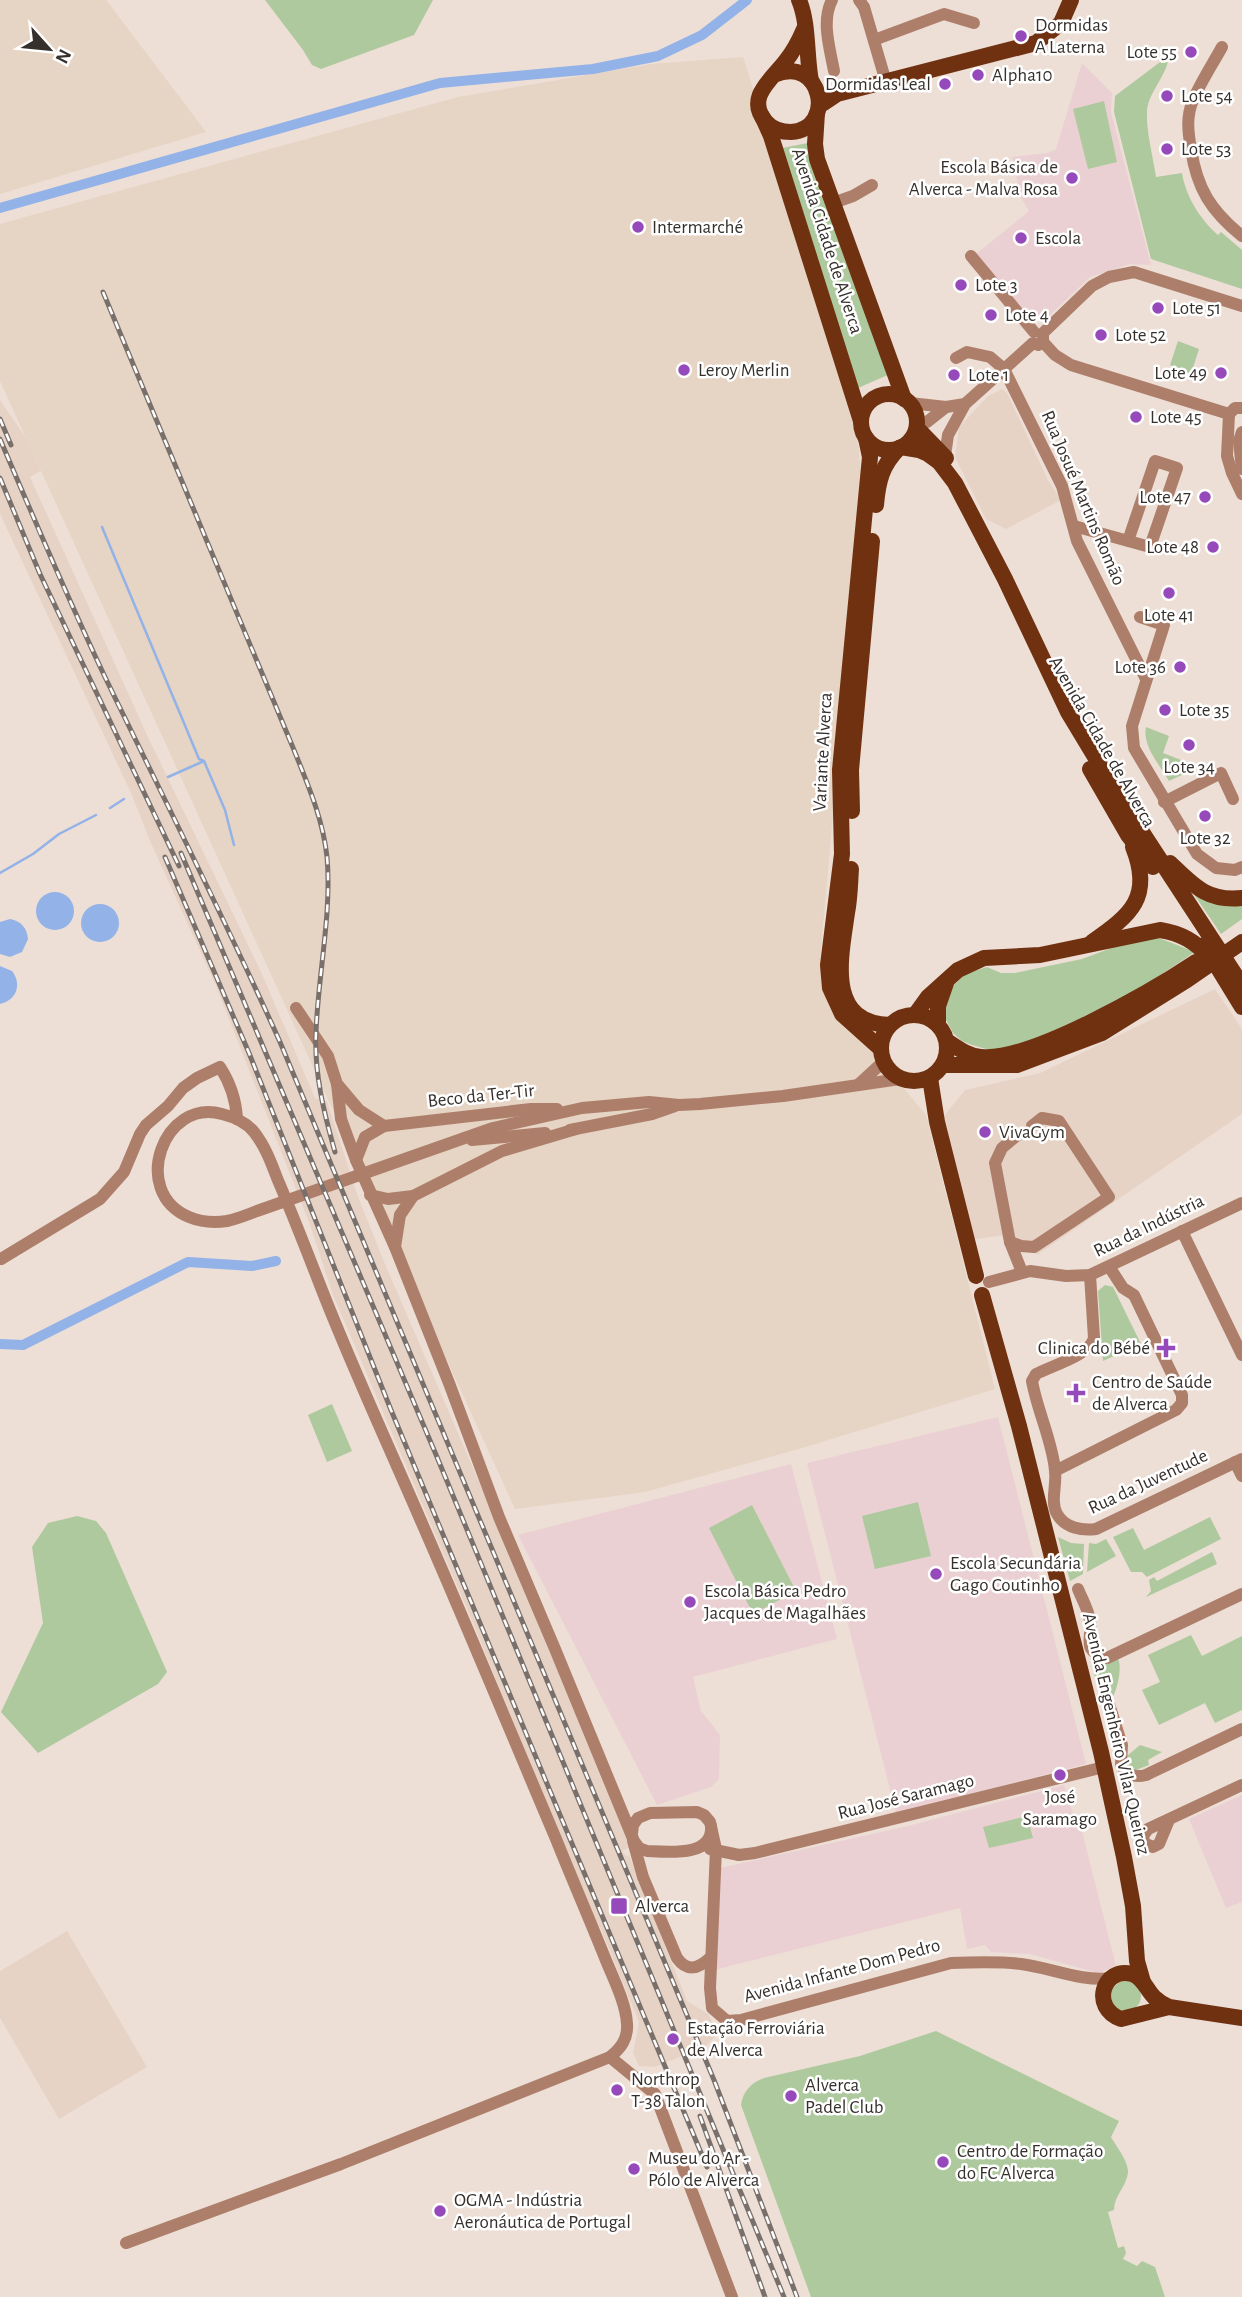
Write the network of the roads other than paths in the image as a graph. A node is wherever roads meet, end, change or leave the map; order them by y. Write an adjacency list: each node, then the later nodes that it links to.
1 (799, 0): 6 (main road)
2 (832, 0): 9 (street)
3 (859, 0): 7 (street)
4 (1071, 0): 11 (main road)
5 (974, 23): 7 (street)
6 (804, 29): 10 (main road); 12 (main road)
7 (874, 40): 11 (street)
8 (1222, 47): 18 (street)
9 (834, 71)
10 (774, 75): 12 (main road); 15 (main road)
11 (886, 82): 13 (main road)
12 (813, 83): 13 (main road); 14 (main road)
13 (837, 94): 14 (main road)
14 (818, 110): 15 (main road); 17 (main road, Avenida Cidade de Alverca)
15 (762, 117): 29 (main road, Avenida Cidade de Alverca)
16 (872, 185): 17 (street)
17 (833, 203): 24 (main road, Avenida Cidade de Alverca)
18 (1242, 236)
19 (971, 256): 21 (street)
20 (1242, 306): 21 (street)
21 (1038, 337): 23 (street); 28 (street)
22 (956, 358): 23 (street)
23 (1004, 369): 25 (street); 39 (street, Rua Josué Martins Romão)
24 (907, 401): 26 (street); 29 (main road); 30 (main road)
25 (965, 404): 26 (street); 34 (street)
26 (946, 407): 30 (street)
27 (1242, 408): 28 (street)
28 (1229, 418): 31 (street); 37 (street)
29 (861, 421): 32 (main road)
30 (917, 427): 33 (main road); 34 (main road, Avenida Cidade de Alverca)
31 (1242, 430): 35 (street)
32 (866, 438): 33 (main road); 60 (main road, Variante Alverca)
33 (900, 448): 36 (main road, Avenida Cidade de Alverca); 58 (main road, Variante Alverca)
34 (945, 456): 36 (main road, Avenida Cidade de Alverca)
35 (1242, 469)
36 (954, 483): 38 (main road, Avenida Cidade de Alverca)
37 (1242, 494)
38 (973, 520): 45 (main road, Avenida Cidade de Alverca); 46 (main road, Avenida Cidade de Alverca)
39 (1074, 526): 40 (street); 42 (street, Rua Josué Martins Romão)
40 (1128, 541): 40 (street)
41 (1140, 617): 42 (street)
42 (1146, 679): 44 (street)
43 (1233, 799): 44 (street)
44 (1164, 802): 47 (street)
45 (1128, 835): 50 (main road); 53 (main road, Avenida Cidade de Alverca)
46 (1149, 843): 48 (main road); 53 (main road, Avenida Cidade de Alverca)
47 (1242, 867)
48 (1242, 898)
49 (1242, 935): 51 (main road)
50 (1087, 947): 52 (main road); 53 (main road)
51 (1186, 975): 59 (main road); 61 (main road)
52 (947, 981): 56 (main road); 57 (main road)
53 (1237, 982): 54 (main road, Avenida Cidade de Alverca)
54 (1242, 1007)
55 (296, 1009): 64 (street)
56 (915, 1015): 57 (main road); 58 (main road)
57 (938, 1025): 59 (main road)
58 (890, 1026): 60 (main road)
59 (947, 1041): 61 (main road)
60 (882, 1055): 63 (main road); 65 (street)
61 (943, 1065): 62 (main road)
62 (930, 1078): 63 (main road); 68 (main road, Avenida Engenheiro Vilar Queiroz)
63 (906, 1080): 65 (street); 68 (main road, Avenida Engenheiro Vilar Queiroz)
64 (337, 1084): 70 (street); 75 (street)
65 (857, 1086): 66 (street)
66 (678, 1105): 67 (street); 72 (street)
67 (582, 1108): 70 (street, Beco da Ter-Tir); 74 (street)
68 (934, 1110): 87 (main road, Avenida Engenheiro Vilar Queiroz)
69 (237, 1119): 74 (street); 83 (street); 112 (street)
70 (384, 1126): 75 (street)
71 (1032, 1126): 82 (street)
72 (576, 1129): 74 (street); 77 (street)
73 (1014, 1138): 80 (street)
74 (455, 1142)
75 (356, 1160): 76 (street)
76 (370, 1195): 77 (street); 81 (street)
77 (413, 1195): 81 (street)
78 (1242, 1203): 79 (street, Rua da Indústria)
79 (1182, 1231): 84 (street, Rua da Indústria); 88 (street)
80 (1010, 1242): 82 (street); 85 (street)
81 (395, 1247): 98 (street)
82 (1034, 1247): 85 (street)
83 (1, 1259)
84 (1110, 1268): 86 (street, Rua da Indústria); 90 (street)
85 (1026, 1272): 86 (street, Rua da Indústria); 87 (street, Rua da Indústria)
86 (1090, 1275): 90 (street, Rua da Juventude)
87 (982, 1284): 96 (main road, Avenida Engenheiro Vilar Queiroz)
88 (1242, 1355)
89 (1239, 1460): 90 (street, Rua da Juventude); 91 (street)
90 (1055, 1471)
91 (1242, 1476)
92 (1078, 1588): 93 (street)
93 (1242, 1594)
94 (1110, 1707): 95 (street)
95 (1242, 1728)
96 (1104, 1767): 103 (street, Rua José Saramago); 105 (main road, Avenida Engenheiro Vilar Queiroz)
97 (1242, 1785): 100 (street)
98 (615, 1793): 99 (street); 102 (street)
99 (646, 1814): 101 (street); 102 (street)
100 (1169, 1819)
101 (711, 1826): 103 (street); 104 (street)
102 (632, 1835): 104 (street, Rua José Saramago); 106 (street)
103 (716, 1849): 104 (street, Rua José Saramago); 106 (street)
104 (694, 1850)
105 (1134, 1940): 107 (main road, Avenida Engenheiro Vilar Queiroz); 108 (main road, Avenida Engenheiro Vilar Queiroz)
106 (710, 1958): 107 (street, Avenida Infante Dom Pedro)
107 (1115, 1976): 108 (main road); 110 (main road)
108 (1145, 1985): 109 (main road); 110 (main road)
109 (1169, 2007): 110 (main road); 111 (main road)
110 (1140, 2014)
111 (1242, 2018)
112 (610, 2057): 113 (street); 114 (street)
113 (126, 2243)
114 (732, 2297)

